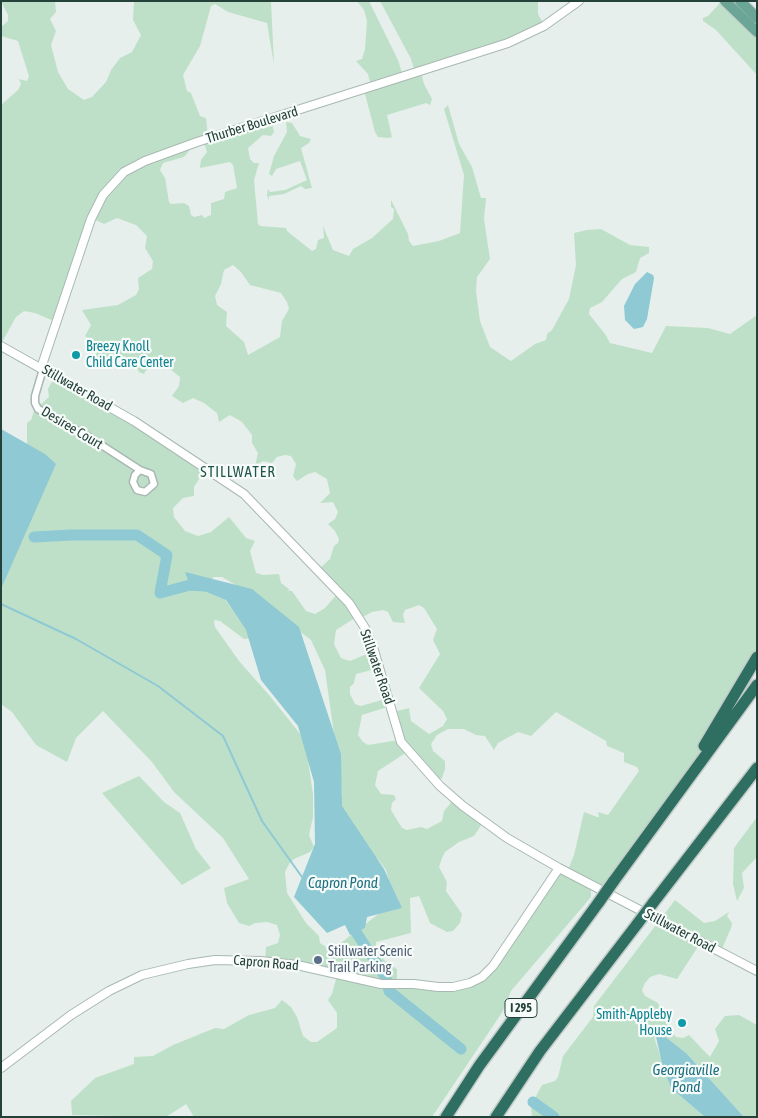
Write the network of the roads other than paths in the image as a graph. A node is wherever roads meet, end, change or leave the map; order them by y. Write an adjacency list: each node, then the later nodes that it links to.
1 (578, 1): 7 (street, Thurber Boulevard)
2 (725, 1): 5 (main road)
3 (740, 1): 4 (main road)
4 (757, 18)
5 (757, 32)
6 (1, 346): 7 (street, Stillwater Road)
7 (42, 368): 8 (street, Desiree Court); 13 (street, Stillwater Road)
8 (140, 470)
9 (757, 657): 12 (highway)
10 (757, 685): 12 (highway, I 295)
11 (757, 768): 17 (highway, bridge)
12 (662, 814): 16 (highway, I 295, bridge)
13 (559, 868): 14 (street, Stillwater Road); 15 (street, Capron Road)
14 (757, 971)
15 (1, 1068)
16 (446, 1117)
17 (496, 1117)

